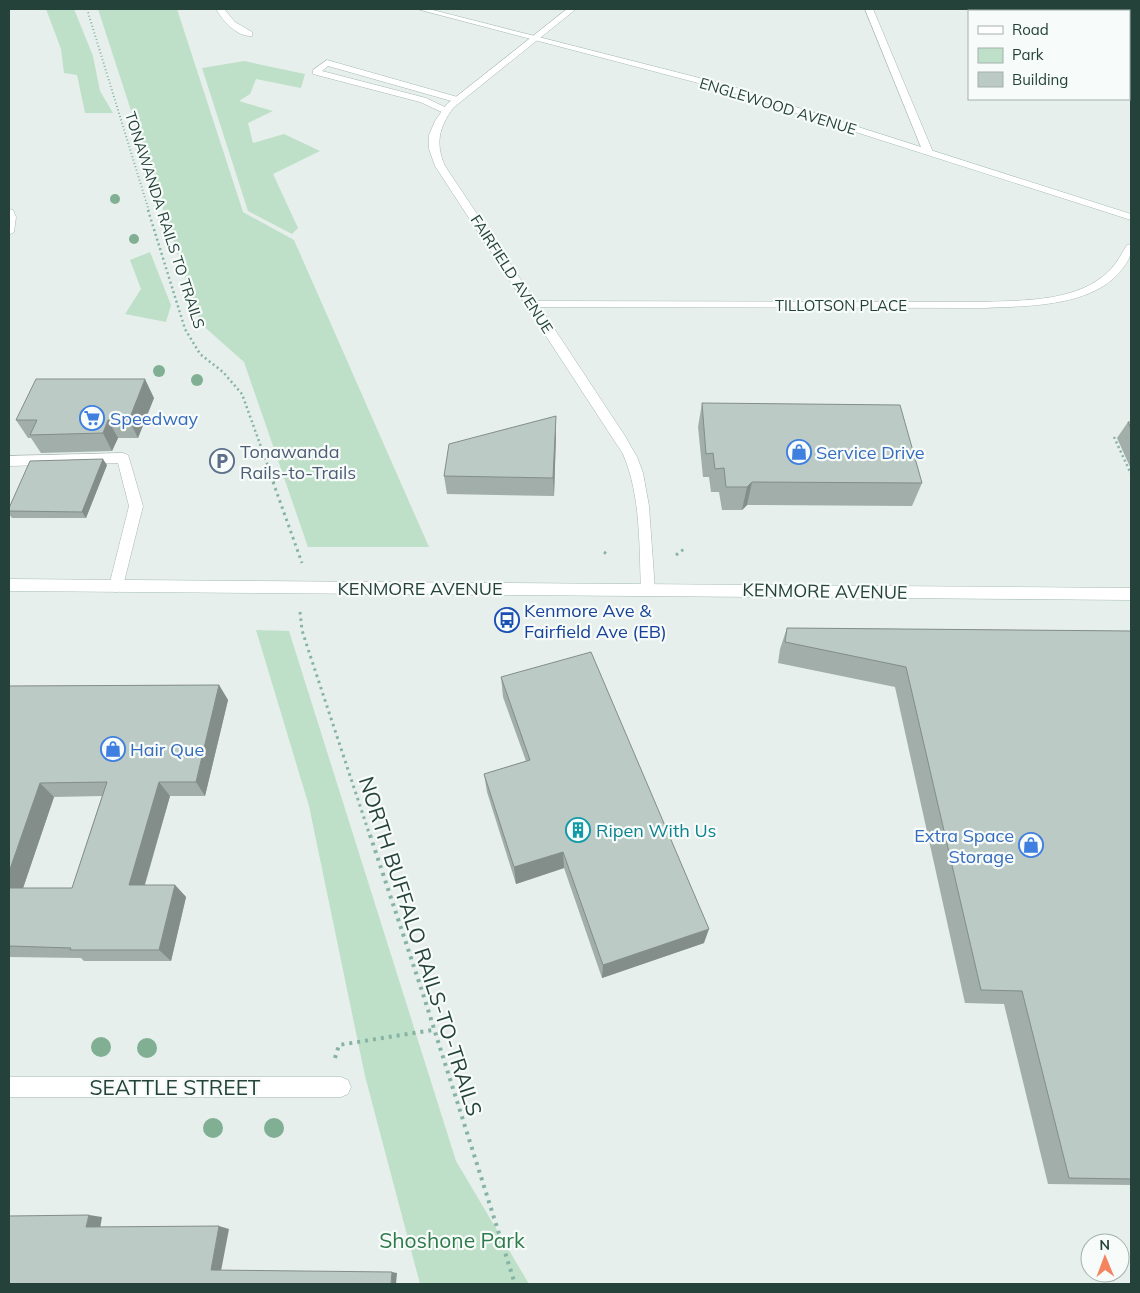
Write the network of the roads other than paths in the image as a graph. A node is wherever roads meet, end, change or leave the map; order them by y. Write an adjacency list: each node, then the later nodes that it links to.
1 (220, 9): 5 (street)
2 (421, 9): 6 (street, ENGLEWOOD AVENUE)
3 (572, 9): 6 (street, FAIRFIELD AVENUE)
4 (869, 9): 9 (street)
5 (249, 34)
6 (535, 38): 7 (street, FAIRFIELD AVENUE); 9 (street, ENGLEWOOD AVENUE)
7 (458, 100): 8 (street, FAIRFIELD AVENUE); 8 (street)
8 (446, 111): 14 (street, FAIRFIELD AVENUE)
9 (928, 152): 11 (street, ENGLEWOOD AVENUE)
10 (9, 212): 12 (street)
11 (1131, 217)
12 (9, 232)
13 (1131, 247): 14 (street, TILLOTSON PLACE)
14 (531, 304): 18 (street, FAIRFIELD AVENUE)
15 (9, 461): 17 (street)
16 (9, 585): 17 (street, KENMORE AVENUE)
17 (116, 586): 18 (street, KENMORE AVENUE)
18 (648, 590): 19 (street, KENMORE AVENUE)
19 (1131, 594)
20 (9, 1087): 21 (street, SEATTLE STREET)
21 (341, 1087)

